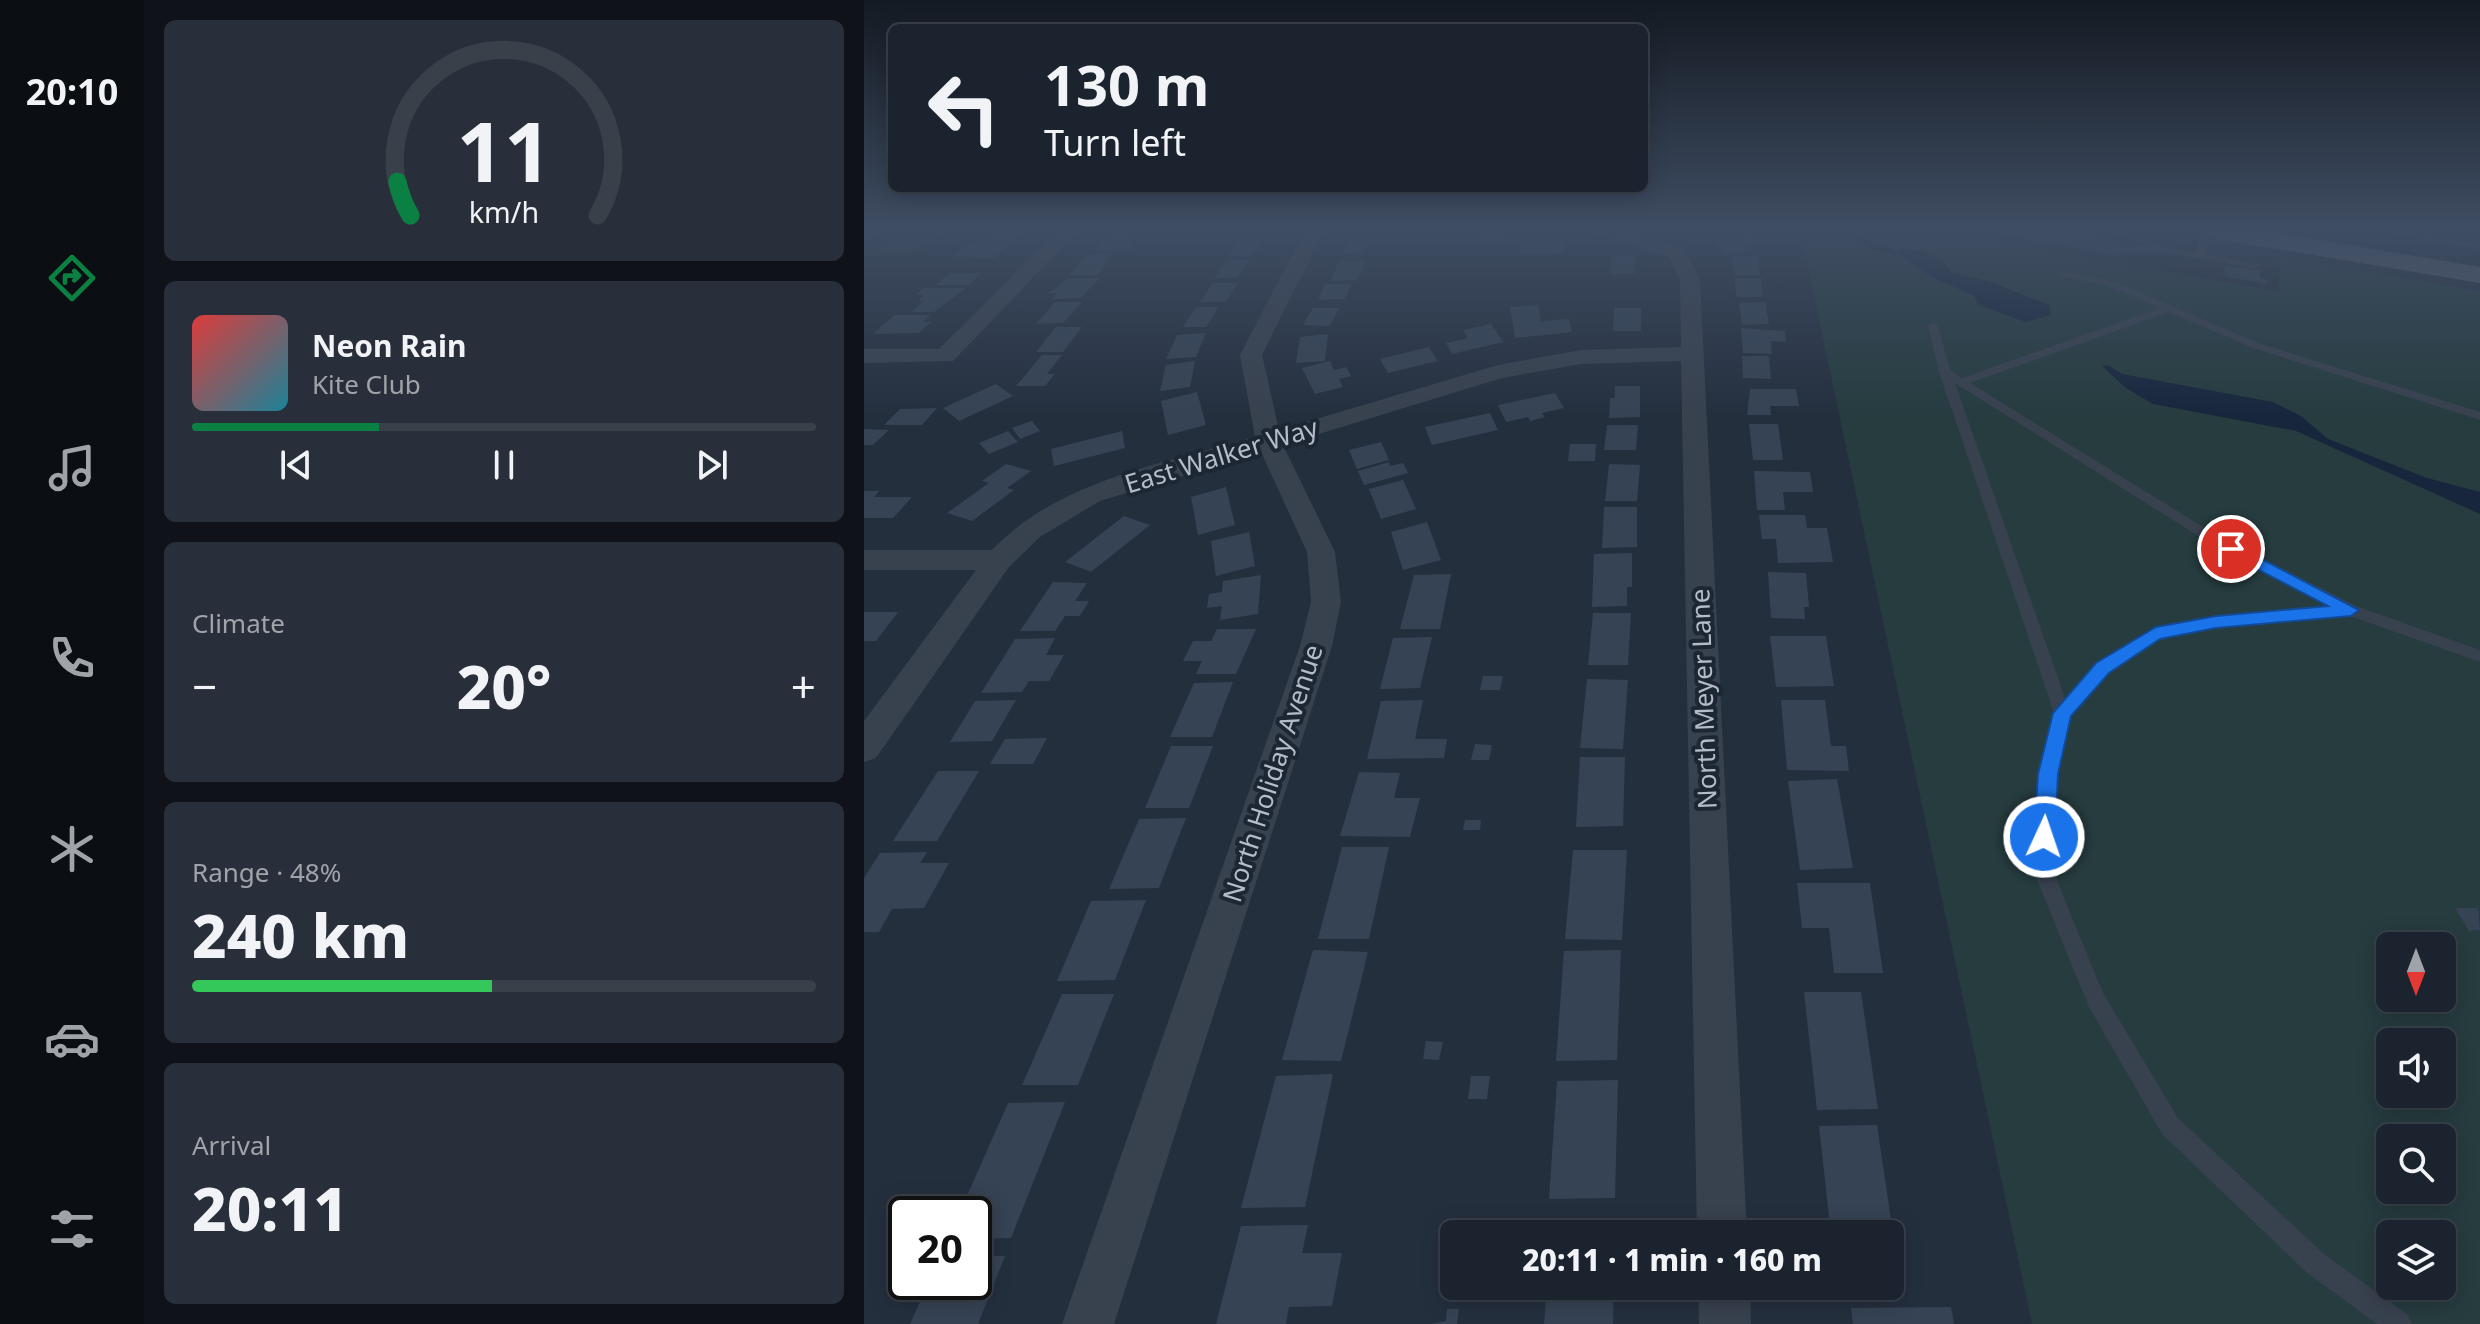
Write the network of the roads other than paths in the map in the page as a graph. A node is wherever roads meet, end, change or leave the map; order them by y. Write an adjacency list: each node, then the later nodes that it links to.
1 (1009, 292): 8 (street)
2 (1283, 292): 12 (street, North Holiday Avenue)
3 (1690, 292): 7 (street, North Meyer Lane)
4 (2130, 292): 5 (lane)
5 (2169, 309): 10 (lane); 11 (lane)
6 (1933, 326): 9 (lane)
7 (1690, 354): 12 (street, East Walker Way); 19 (street, North Meyer Lane)
8 (864, 356)
9 (1945, 372): 10 (lane); 17 (lane)
10 (1961, 382): 15 (lane)
11 (2480, 416)
12 (1269, 442): 14 (street, East Walker Way); 21 (street, North Holiday Avenue)
13 (864, 560): 14 (street)
14 (999, 560): 18 (street, East Walker Way)
15 (2351, 610): 16 (lane); 17 (lane)
16 (2480, 656)
17 (2062, 713): 23 (lane)
18 (864, 748)
19 (1721, 1220)
20 (1724, 1300): 22 (street)
21 (1088, 1324)
22 (1725, 1324)
23 (2399, 1324)

